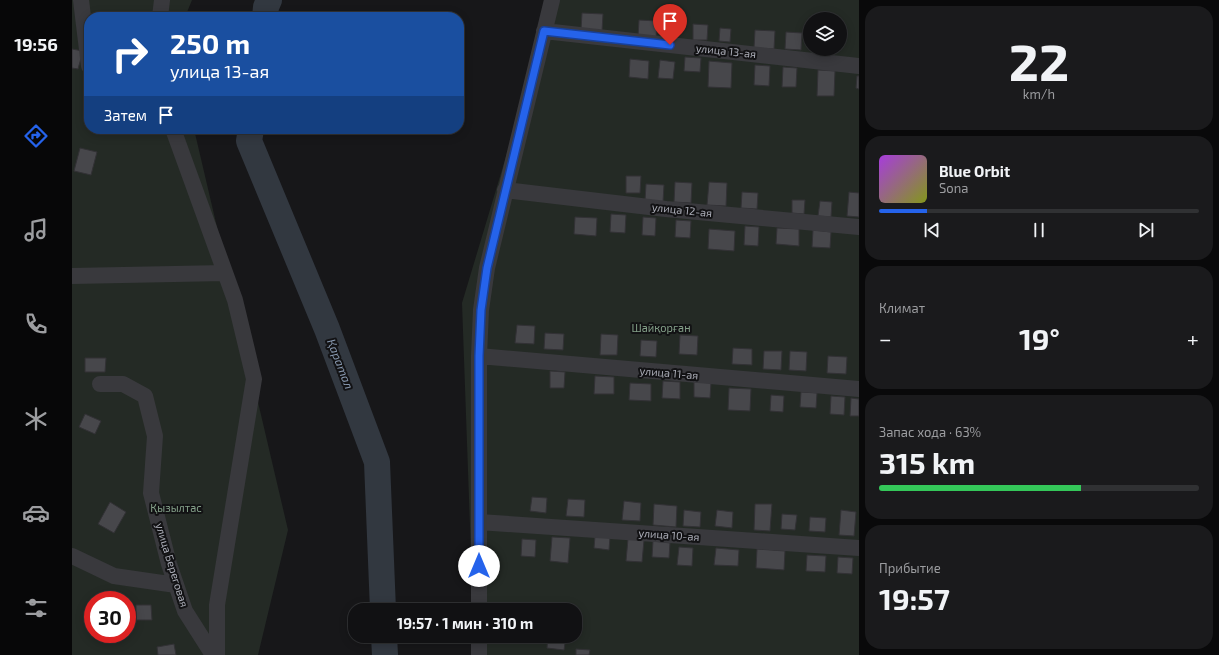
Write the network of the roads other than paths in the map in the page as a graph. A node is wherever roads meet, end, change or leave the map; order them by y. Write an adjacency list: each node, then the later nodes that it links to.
1 (81, 0): 5 (street)
2 (162, 0): 4 (street)
3 (552, 0): 6 (street)
4 (161, 12)
5 (84, 25)
6 (544, 31): 7 (street, улица 13-ая); 9 (street)
7 (859, 66)
8 (175, 134): 11 (street)
9 (505, 190): 10 (street, улица 12-ая); 13 (street)
10 (859, 227)
11 (226, 273): 12 (street); 23 (street)
12 (72, 276)
13 (479, 356): 15 (street, улица 11-ая); 16 (street)
14 (100, 384): 19 (street, улица Береговая)
15 (859, 389)
16 (479, 522): 17 (street, улица 10-ая); 20 (street)
17 (859, 548)
18 (72, 556): 19 (street)
19 (176, 584): 22 (street, улица Береговая)
20 (479, 603)
21 (479, 643): 24 (street)
22 (213, 655)
23 (217, 655)
24 (479, 655)

